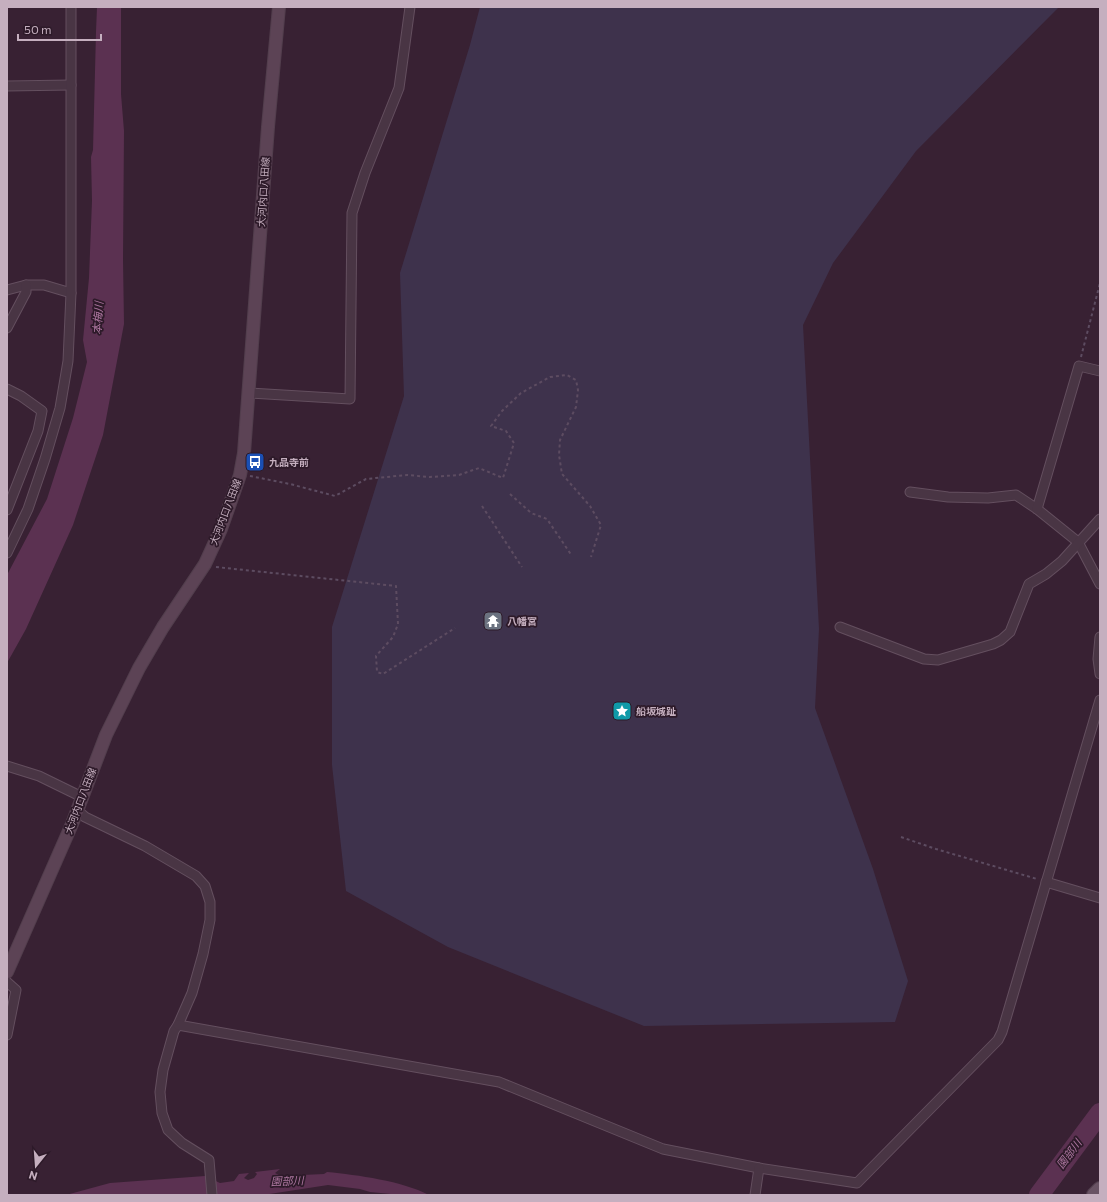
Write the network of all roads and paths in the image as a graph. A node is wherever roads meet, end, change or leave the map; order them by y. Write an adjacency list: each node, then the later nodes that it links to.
1 (71, 7): 4 (street)
2 (279, 7): 14 (main road, 大河内口八田線)
3 (410, 7): 14 (street)
4 (71, 85): 5 (street); 9 (street)
5 (7, 86)
6 (1100, 283): 11 (path)
7 (26, 285): 8 (street); 9 (street); 10 (street)
8 (7, 290)
9 (71, 293): 23 (street)
10 (7, 328)
11 (1079, 366): 12 (street); 20 (street)
12 (1100, 371)
13 (7, 389): 19 (street)
14 (248, 392): 15 (main road, 大河内口八田線)
15 (240, 475): 25 (path); 26 (main road, 大河内口八田線)
16 (910, 492): 20 (street)
17 (510, 494): 24 (path)
18 (482, 506): 27 (path)
19 (7, 510)
20 (1037, 510): 22 (street)
21 (1100, 519): 22 (street)
22 (1078, 542): 28 (street); 29 (street)
23 (7, 553)
24 (572, 556)
25 (591, 557)
26 (205, 564): 30 (path); 35 (main road, 大河内口八田線)
27 (522, 567)
28 (1100, 584)
29 (840, 627)
30 (455, 628)
31 (1100, 637): 32 (street)
32 (1100, 674)
33 (1100, 700): 38 (street)
34 (7, 766): 35 (street)
35 (82, 797): 36 (main road, 大河内口八田線)
36 (77, 810): 40 (main road, 大河内口八田線); 42 (street)
37 (901, 837): 38 (path)
38 (1046, 882): 39 (street); 44 (street)
39 (1100, 898)
40 (7, 972)
41 (7, 982): 43 (street)
42 (178, 1025): 44 (street); 46 (street)
43 (7, 1035)
44 (759, 1168): 47 (street)
45 (1100, 1189): 48 (main road)
46 (212, 1195)
47 (755, 1195)
48 (1094, 1195)

